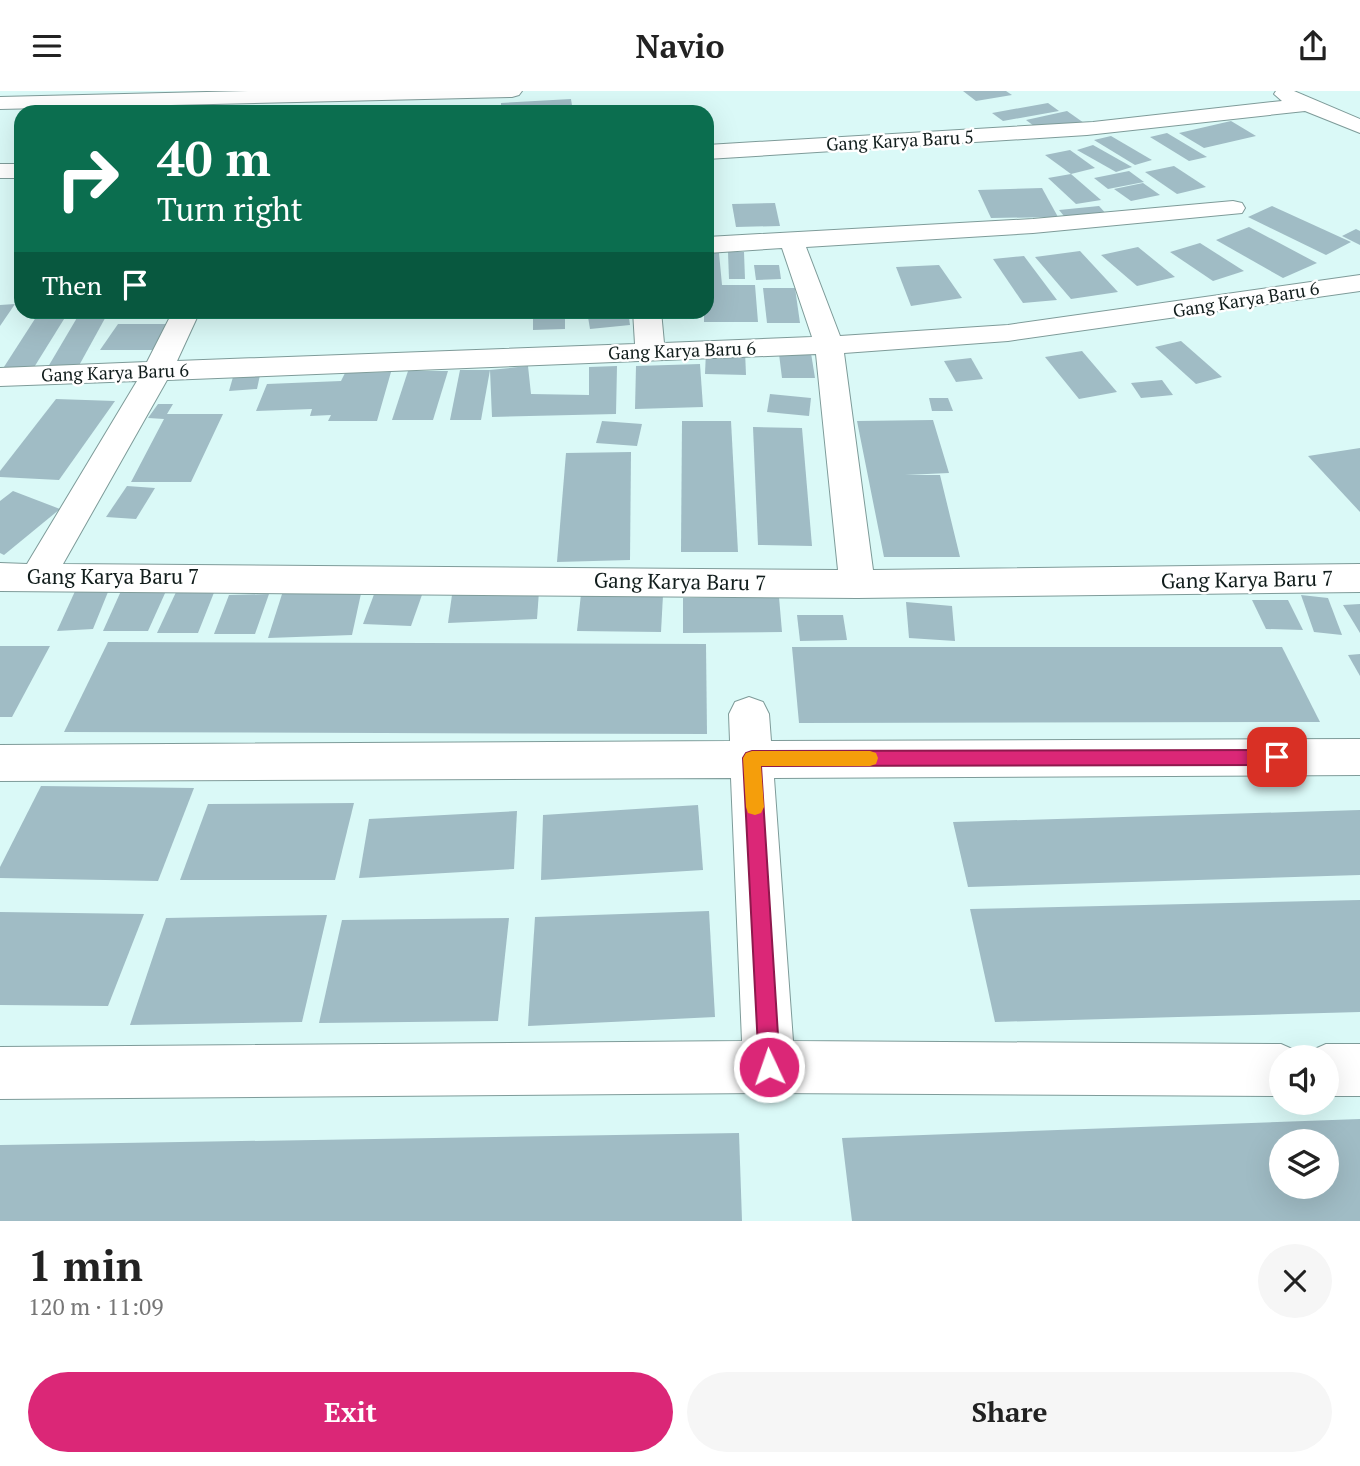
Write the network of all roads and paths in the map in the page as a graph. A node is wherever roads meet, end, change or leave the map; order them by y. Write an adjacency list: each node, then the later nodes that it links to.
1 (512, 91): 3 (street)
2 (1275, 91): 4 (street)
3 (0, 103)
4 (1308, 104): 5 (street); 6 (street, Gang Karya Baru 5)
5 (1360, 127)
6 (714, 152)
7 (1233, 208): 8 (street)
8 (791, 239): 9 (street); 13 (street)
9 (714, 244)
10 (1360, 283): 13 (street, Gang Karya Baru 6)
11 (183, 319): 15 (street)
12 (648, 319): 14 (street)
13 (829, 345): 14 (street, Gang Karya Baru 6); 20 (street)
14 (650, 352): 15 (street, Gang Karya Baru 6)
15 (158, 370): 16 (street, Gang Karya Baru 6); 18 (street)
16 (0, 377)
17 (0, 577): 18 (street, Gang Karya Baru 7)
18 (37, 577): 20 (street, Gang Karya Baru 7)
19 (1360, 578): 20 (street, Gang Karya Baru 7)
20 (857, 585)
21 (749, 714): 23 (street)
22 (1360, 757): 23 (street)
23 (752, 758): 24 (street); 25 (street)
24 (0, 763)
25 (769, 1067): 26 (street); 29 (street)
26 (1269, 1070)
27 (1339, 1070): 28 (street)
28 (1360, 1070)
29 (0, 1073)

